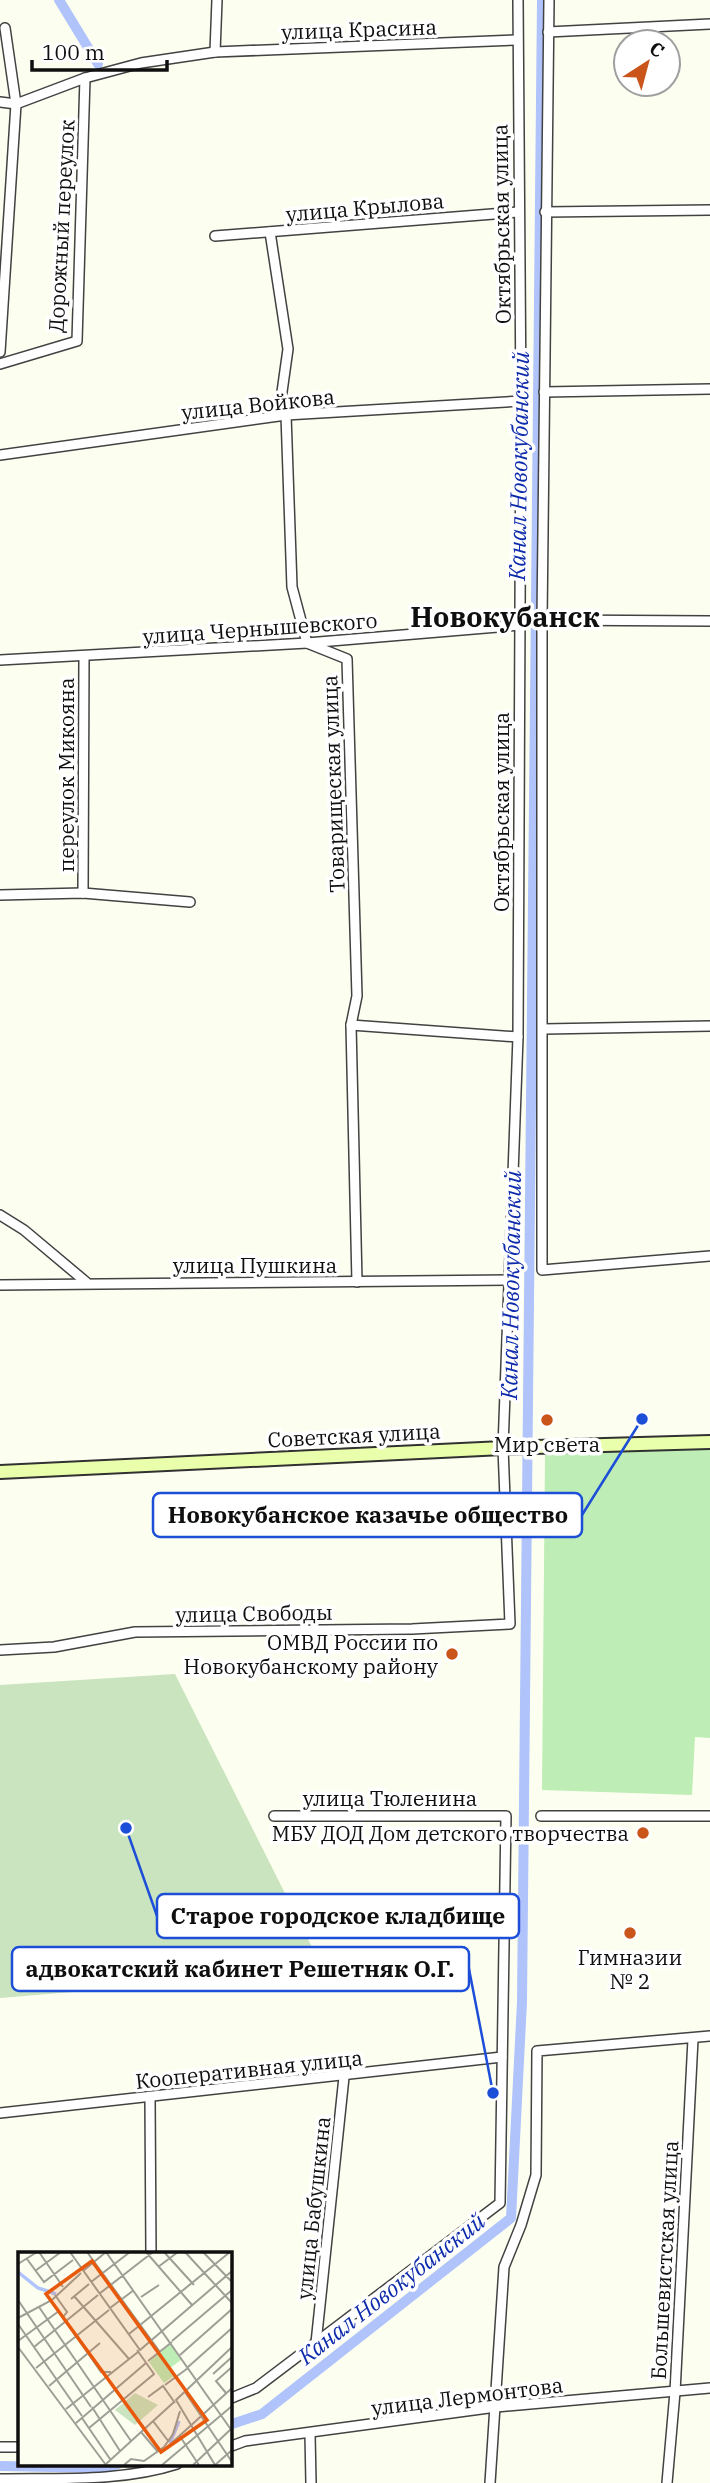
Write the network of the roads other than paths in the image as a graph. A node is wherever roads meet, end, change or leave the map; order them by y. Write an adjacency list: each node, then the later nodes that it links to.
1 (217, 0): 8 (street)
2 (518, 0): 7 (street, Октябрьская улица)
3 (549, 0): 6 (street, Октябрьская улица)
4 (710, 24): 6 (street)
5 (5, 28): 11 (street)
6 (548, 32): 14 (street, Октябрьская улица)
7 (517, 40): 8 (street, улица Красина); 13 (street, Октябрьская улица)
8 (215, 52): 9 (street, улица Красина)
9 (85, 78): 11 (street, улица Красина); 19 (street, Дорожный переулок)
10 (0, 102): 11 (street, улица Красина)
11 (16, 104): 17 (street)
12 (710, 210): 14 (street)
13 (518, 212): 15 (street, улица Крылова); 22 (street, Октябрьская улица)
14 (545, 212): 21 (street, Октябрьская улица)
15 (270, 232): 16 (street, улица Крылова); 23 (street)
16 (215, 236)
17 (3, 269): 18 (street)
18 (0, 352)
19 (0, 364)
20 (710, 389): 21 (street)
21 (544, 392): 25 (street, Октябрьская улица)
22 (521, 401): 23 (street, улица Войкова); 27 (street, Октябрьская улица)
23 (286, 415): 24 (street, улица Войкова); 28 (street)
24 (0, 455)
25 (542, 620): 26 (street); 36 (street, Октябрьская улица)
26 (710, 621)
27 (520, 625): 28 (street, улица Чернышевского); 37 (street, Октябрьская улица)
28 (307, 643): 29 (street, улица Чернышевского); 34 (street, Товарищеская улица)
29 (84, 657): 30 (street, улица Чернышевского); 31 (street, переулок Микояна)
30 (0, 660)
31 (83, 893): 32 (street); 33 (street)
32 (0, 895)
33 (190, 902)
34 (351, 1024): 37 (street); 42 (street, Товарищеская улица)
35 (710, 1026): 36 (street)
36 (544, 1029): 39 (street, Октябрьская улица)
37 (518, 1037): 40 (street, Октябрьская улица)
38 (0, 1215): 41 (street)
39 (710, 1256)
40 (510, 1280): 42 (street, улица Пушкина); 45 (street, Октябрьская улица)
41 (86, 1282): 42 (street, улица Пушкина); 43 (street, улица Пушкина)
42 (357, 1282)
43 (0, 1285)
44 (710, 1442): 45 (main road, Советская улица)
45 (503, 1448): 46 (main road, Советская улица); 47 (street, Октябрьская улица)
46 (0, 1472)
47 (510, 1624): 48 (street, улица Свободы)
48 (0, 1650)
49 (274, 1816): 54 (street, улица Тюленина)
50 (541, 1816): 51 (street)
51 (710, 1816)
52 (710, 2036): 53 (street)
53 (693, 2039): 61 (street, Большевистская улица); 63 (street)
54 (502, 2057): 55 (street, Кооперативная улица); 59 (street)
55 (344, 2077): 56 (street, Кооперативная улица); 59 (street, улица Бабушкина)
56 (150, 2098): 57 (street, Кооперативная улица); 58 (street)
57 (0, 2113)
58 (151, 2252)
59 (316, 2343): 62 (street)
60 (710, 2388): 61 (street, улица Лермонтова)
61 (675, 2392): 63 (street, улица Лермонтова); 72 (street, Большевистская улица)
62 (231, 2398)
63 (496, 2407): 64 (street, улица Лермонтова); 71 (street)
64 (310, 2434): 65 (street, улица Лермонтова); 70 (street)
65 (231, 2446)
66 (0, 2447): 67 (street)
67 (18, 2447)
68 (171, 2466): 69 (street)
69 (0, 2479)
70 (311, 2483)
71 (490, 2483)
72 (667, 2483)

